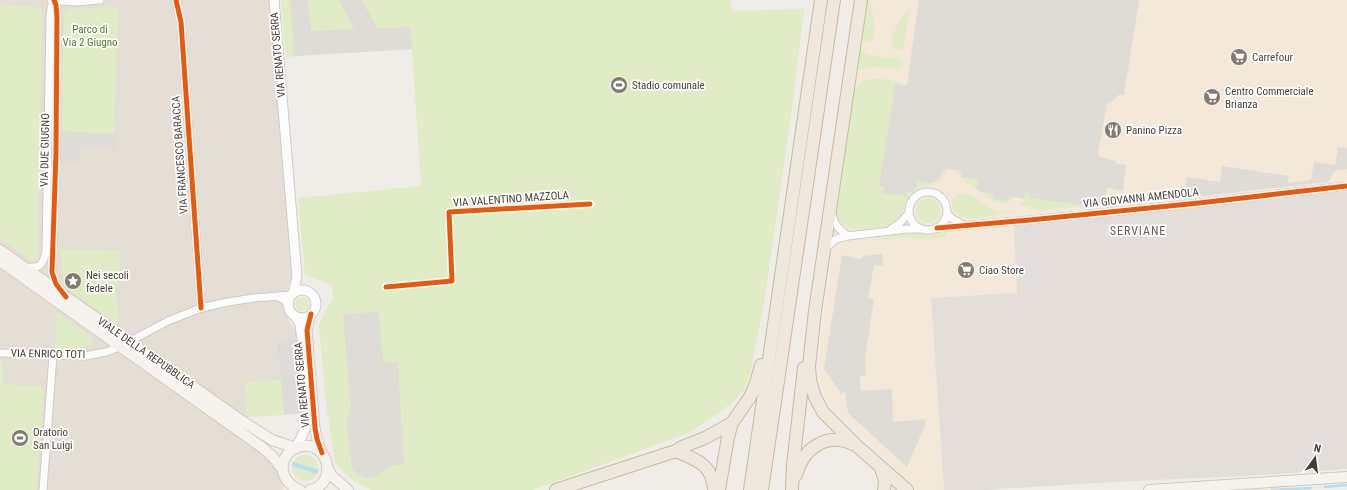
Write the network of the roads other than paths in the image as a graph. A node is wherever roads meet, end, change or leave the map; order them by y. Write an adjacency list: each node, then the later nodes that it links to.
1 (52, 0): 2 (street); 20 (street, VIA DUE GIUGNO); 24 (street, VIA DUE GIUGNO)
2 (100, 0)
3 (176, 0): 27 (street, VIA FRANCESCO BARACCA)
4 (274, 0): 21 (street, VIA RENATO SERRA)
5 (821, 0): 33 (highway)
6 (834, 0): 57 (highway)
7 (861, 0): 9 (highway)
8 (1347, 186): 12 (street, VIA GIOVANNI AMENDOLA)
9 (830, 205): 16 (street); 18 (highway)
10 (909, 213): 11 (street); 14 (street); 15 (street)
11 (947, 213): 12 (street); 13 (street)
12 (963, 226): 13 (street, VIA GIOVANNI AMENDOLA)
13 (937, 228): 14 (street)
14 (922, 229): 15 (street)
15 (889, 231): 16 (street)
16 (848, 236): 18 (street)
17 (0, 250): 20 (main road, VIALE DELLA REPUBBLICA)
18 (822, 255): 28 (highway)
19 (0, 262): 32 (main road, VIALE DELLA REPUBBLICA)
20 (24, 267): 24 (main road, VIALE DELLA REPUBBLICA)
21 (297, 277): 22 (street, VIA RENATO SERRA); 23 (street, VIA RENATO SERRA)
22 (306, 291): 23 (street); 29 (street)
23 (293, 294): 25 (street, VIA ENRICO TOTI); 26 (street)
24 (66, 297): 31 (main road, VIALE DELLA REPUBBLICA)
25 (277, 297): 26 (street); 27 (street, VIA ENRICO TOTI)
26 (288, 305): 30 (street)
27 (202, 308): 31 (street, VIA ENRICO TOTI)
28 (814, 311): 37 (highway); 47 (highway)
29 (311, 314): 30 (street); 40 (street, VIA RENATO SERRA)
30 (295, 316): 38 (street, VIA RENATO SERRA)
31 (130, 342): 32 (street, VIA ENRICO TOTI); 38 (main road, VIALE DELLA REPUBBLICA)
32 (119, 347): 35 (street, VIA ENRICO TOTI); 43 (main road, VIALE DELLA REPUBBLICA)
33 (770, 349): 36 (highway); 56 (highway)
34 (0, 353): 35 (street, VIA ENRICO TOTI)
35 (53, 355): 48 (street)
36 (732, 423): 39 (highway); 55 (highway)
37 (857, 446): 41 (highway); 47 (highway)
38 (296, 448): 40 (main road, VIALE DELLA REPUBBLICA); 43 (main road)
39 (676, 451): 44 (highway); 54 (highway)
40 (322, 453): 42 (main road)
41 (881, 468): 58 (highway); 59 (highway)
42 (328, 469): 50 (main road); 51 (main road)
43 (283, 470): 46 (main road)
44 (599, 477): 52 (highway); 53 (highway)
45 (1347, 477): 60 (main road)
46 (286, 485): 49 (main road)
47 (792, 489)
48 (44, 490)
49 (300, 490)
50 (312, 490)
51 (348, 490)
52 (556, 490)
53 (588, 490)
54 (714, 490)
55 (719, 490)
56 (750, 490)
57 (762, 490)
58 (884, 490)
59 (907, 490)
60 (1149, 490)

